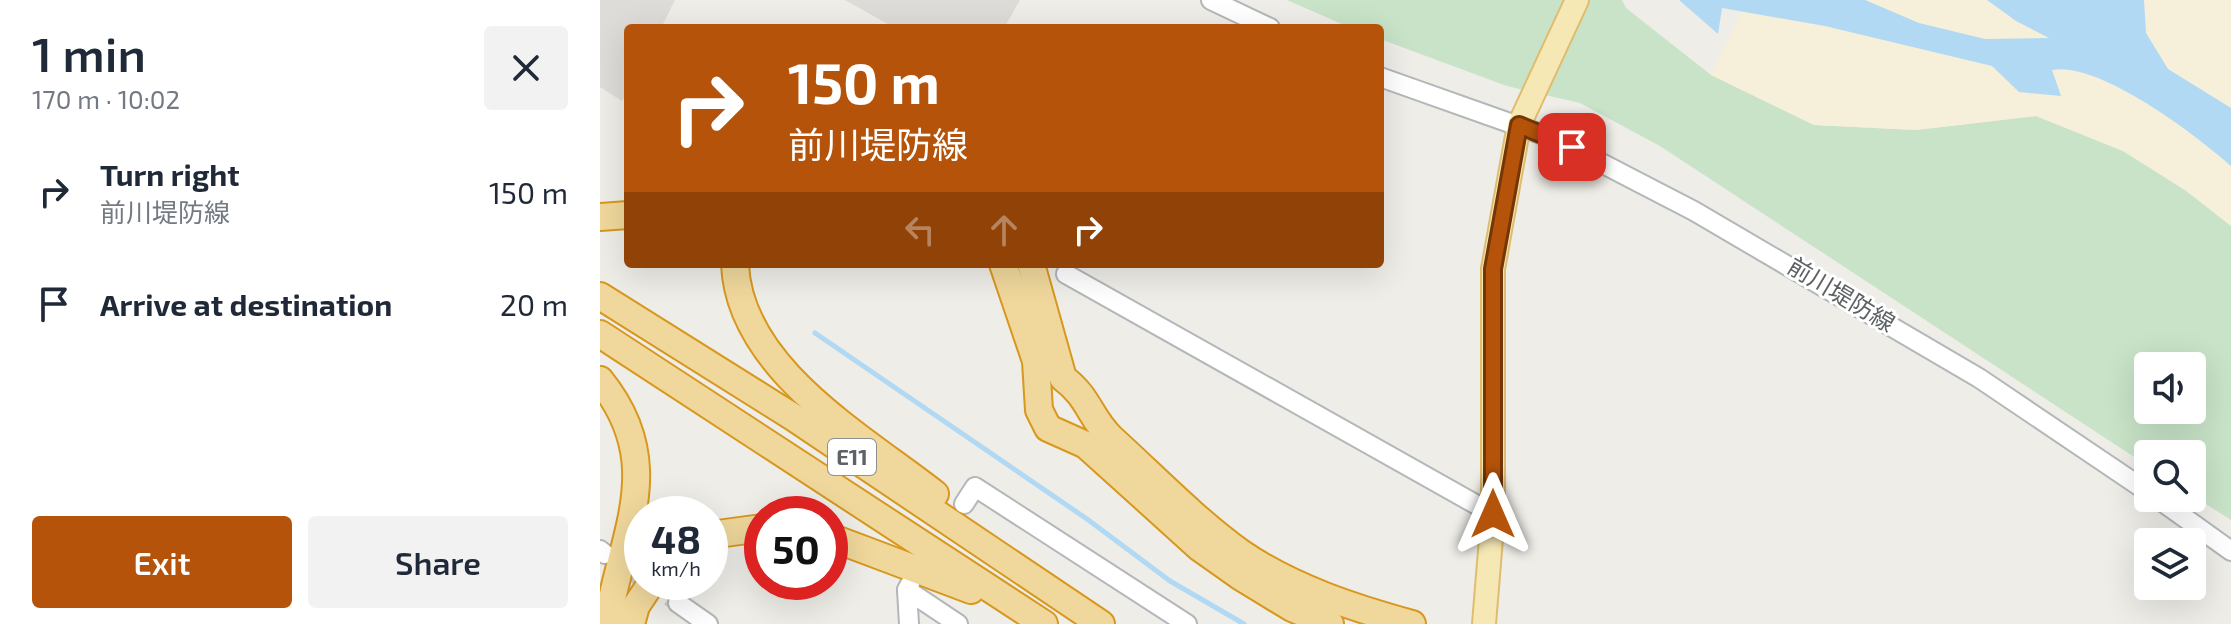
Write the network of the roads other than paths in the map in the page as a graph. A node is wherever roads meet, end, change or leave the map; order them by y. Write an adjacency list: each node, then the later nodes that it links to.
1 (1211, 0): 3 (street)
2 (1577, 0): 5 (main road)
3 (1262, 24)
4 (1384, 79): 5 (street, 前川堤防線)
5 (1519, 125): 15 (street, 前川堤防線); 18 (main road)
6 (624, 215): 7 (highway)
7 (600, 217)
8 (735, 268): 29 (highway)
9 (1004, 268): 31 (highway)
10 (1032, 268): 32 (highway)
11 (1066, 274): 18 (street)
12 (600, 296): 29 (highway, E11)
13 (600, 334): 23 (highway, E11)
14 (600, 380): 24 (highway)
15 (2134, 482)
16 (964, 504): 30 (street)
17 (2177, 512): 20 (street)
18 (1493, 514): 33 (main road)
19 (848, 543): 23 (highway)
20 (2231, 551)
21 (640, 600): 25 (highway)
22 (678, 603): 26 (street)
23 (1037, 619)
24 (607, 624)
25 (631, 624)
26 (708, 624)
27 (909, 624): 28 (street)
28 (958, 624)
29 (1101, 624)
30 (1187, 624)
31 (1330, 624)
32 (1412, 624)
33 (1484, 624)

